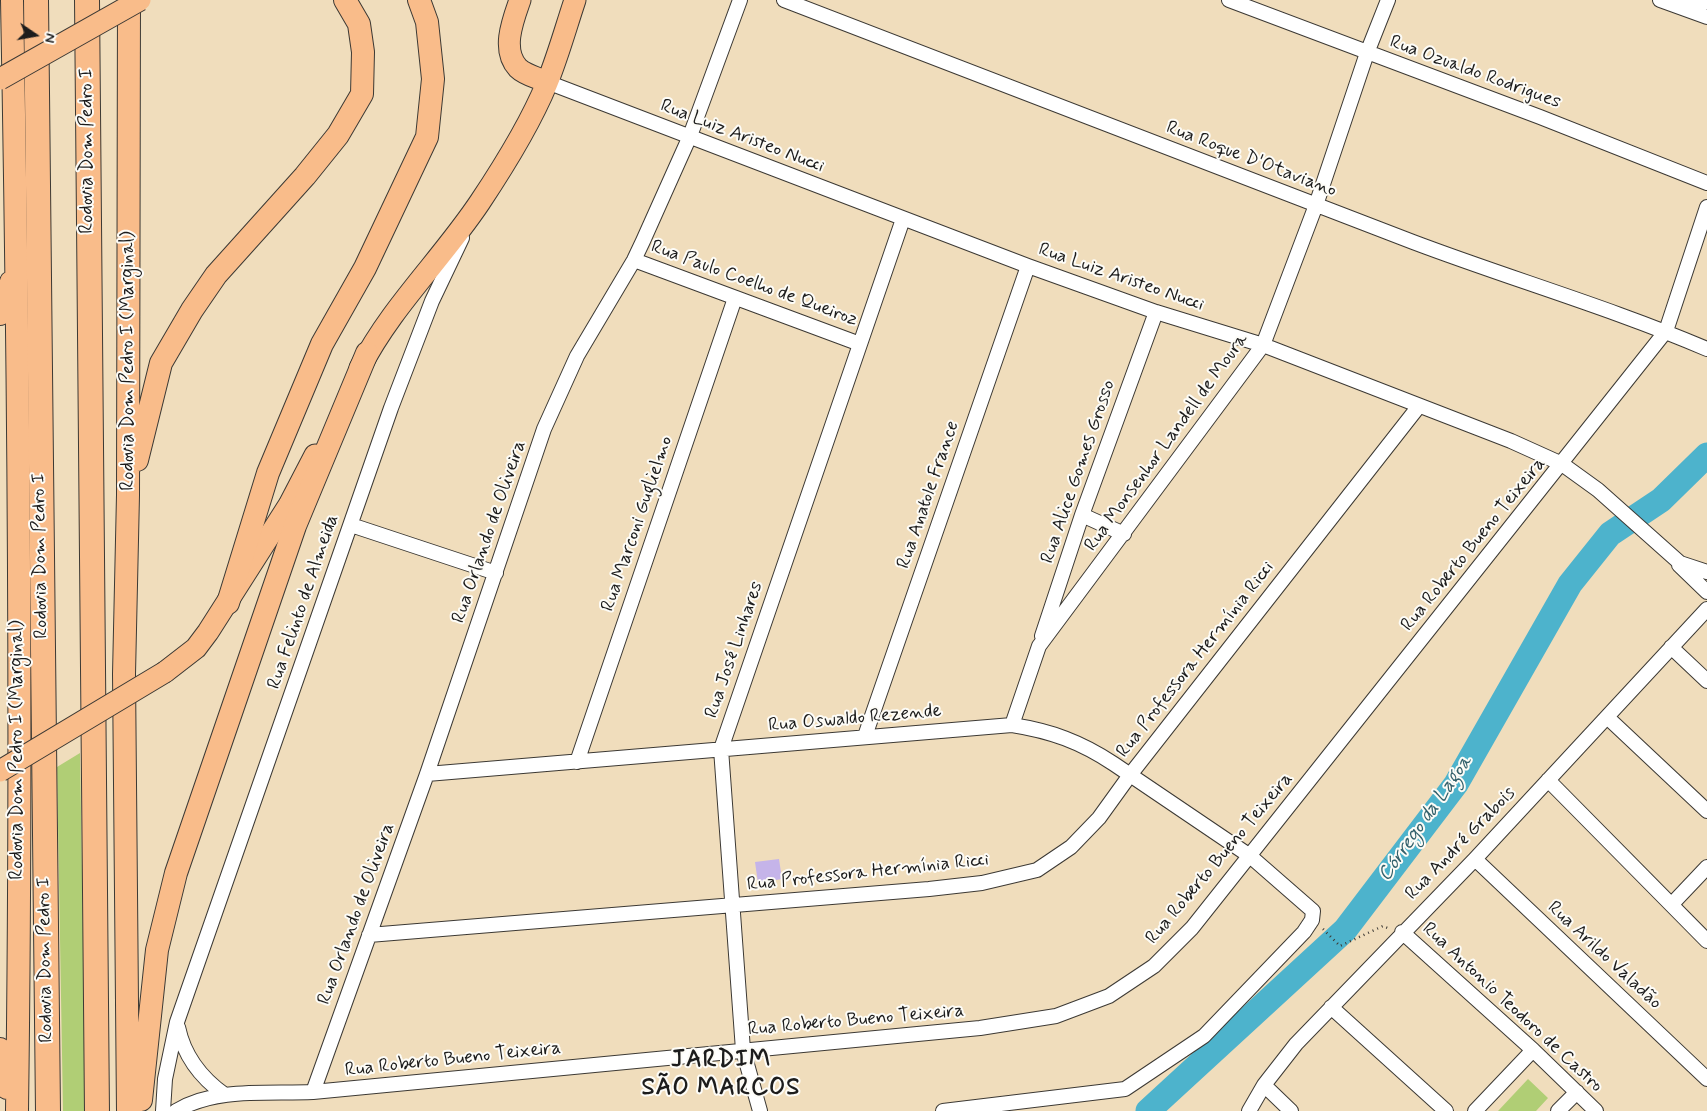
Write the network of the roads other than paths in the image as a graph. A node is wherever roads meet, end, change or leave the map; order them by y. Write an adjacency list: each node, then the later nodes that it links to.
1 (12, 0): 28 (highway, Rodovia Dom Pedro I (Marginal))
2 (36, 0): 83 (highway, Rodovia Dom Pedro I)
3 (87, 0): 84 (highway, Rodovia Dom Pedro I)
4 (129, 0): 40 (highway, Rodovia Dom Pedro I (Marginal))
5 (140, 0): 19 (main road, bridge)
6 (345, 0): 40 (highway)
7 (419, 0): 48 (highway)
8 (520, 0): 20 (main road)
9 (575, 0): 20 (main road)
10 (740, 0): 21 (street, Rua Orlando de Oliveira)
11 (784, 0): 24 (street, Rua Roque D'Otaviano)
12 (1229, 0): 18 (street, Rua Ozualdo Rodrigues)
13 (1388, 0): 18 (street, Rua Monsenhor Landell de Moura)
14 (1660, 0): 16 (street)
15 (1707, 2): 16 (street)
16 (1683, 3): 17 (street)
17 (1707, 17)
18 (1367, 53): 22 (street, Rua Ozualdo Rodrigues); 24 (street, Rua Monsenhor Landell de Moura)
19 (0, 79)
20 (547, 82): 21 (street, Rua Luiz Aristeo Nucci); 23 (main road)
21 (690, 136): 26 (street, Rua Luiz Aristeo Nucci); 27 (street, Rua Orlando de Oliveira)
22 (1707, 183)
23 (480, 202): 37 (main road); 42 (street, Rua Felinto de Almeida)
24 (1316, 205): 33 (street, Rua Roque D'Otaviano); 35 (street, Rua Monsenhor Landell de Moura)
25 (1707, 207): 33 (street, Rua Roberto Bueno Teixeira)
26 (903, 219): 29 (street, Rua Luiz Aristeo Nucci); 34 (street, Rua José Linhares)
27 (634, 260): 30 (street, Rua Paulo Coelho de Queiroz); 46 (street, Rua Orlando de Oliveira)
28 (17, 265): 32 (highway); 82 (highway, Rodovia Dom Pedro I (Marginal))
29 (1028, 266): 31 (street, Rua Luiz Aristeo Nucci); 55 (street, Rua Anatole France)
30 (735, 298): 34 (street, Rua Paulo Coelho de Queiroz); 57 (street, Rua Marconi Guglielmo)
31 (1156, 312): 35 (street, Rua Luiz Aristeo Nucci); 41 (street, Rua Alice Gomes Grosso)
32 (0, 314)
33 (1666, 331): 36 (street, Rua Roque D'Otaviano); 39 (street, Rua Roberto Bueno Teixeira)
34 (860, 344): 56 (street, Rua José Linhares)
35 (1263, 346): 38 (street, Rua Luiz Aristeo Nucci); 43 (street, Rua Monsenhor Landell de Moura)
36 (1707, 349)
37 (367, 353): 48 (main road); 86 (highway)
38 (1420, 406): 39 (street, Rua Luiz Aristeo Nucci); 60 (street, Rua Professora Hermínia Ricci)
39 (1562, 464): 44 (street, Rua Luiz Aristeo Nucci); 63 (street, Rua Roberto Bueno Teixeira)
40 (128, 495): 85 (highway, Rodovia Dom Pedro I (Marginal))
41 (1082, 515): 43 (street); 50 (street, Rua Alice Gomes Grosso)
42 (350, 525): 46 (street); 72 (street, Rua Felinto de Almeida)
43 (1124, 534): 50 (street, Rua Monsenhor Landell de Moura)
44 (1658, 544): 45 (street, Rua Luiz Aristeo Nucci); 47 (street, Rua Luiz Aristeo Nucci)
45 (1707, 572)
46 (496, 573): 59 (street, Rua Orlando de Oliveira)
47 (1707, 592)
48 (228, 603): 58 (main road, bridge)
49 (1707, 608): 51 (street, Rua André Grabois)
50 (1039, 646): 54 (street, Rua Monsenhor Landell de Moura)
51 (1671, 647): 52 (street); 53 (street, Rua André Grabois)
52 (1707, 681)
53 (1607, 717): 61 (street, Rua André Grabois); 62 (street)
54 (1012, 725): 55 (street, Rua Oswaldo Rezende); 60 (street, Rua Oswaldo Rezende)
55 (865, 736): 56 (street, Rua Oswaldo Rezende)
56 (721, 749): 57 (street, Rua Oswaldo Rezende); 67 (street, Rua José Linhares)
57 (577, 762): 59 (street, Rua Oswaldo Rezende)
58 (0, 771)
59 (427, 774): 69 (street, Rua Orlando de Oliveira)
60 (1130, 775): 63 (street, Rua Oswaldo Rezende); 67 (street, Rua Professora Hermínia Ricci)
61 (1548, 780): 64 (street, Rua André Grabois); 66 (street)
62 (1707, 811)
63 (1250, 856): 74 (street, Rua Roberto Bueno Teixeira); 90 (street, Rua Oswaldo Rezende)
64 (1475, 859): 68 (street, Rua André Grabois); 76 (street, Rua Arildo Valadão)
65 (1707, 867): 66 (street)
66 (1672, 904): 70 (street)
67 (732, 906): 69 (street, Rua Professora Hermínia Ricci); 74 (street, Rua José Linhares)
68 (1402, 932): 71 (street, Rua André Grabois); 75 (street, Rua Antonio Teodoro de Castro)
69 (369, 935): 78 (street, Rua Orlando de Oliveira)
70 (1707, 941)
71 (1331, 1007): 77 (street, Rua André Grabois); 93 (street)
72 (177, 1022): 80 (street); 87 (street, Rua Felinto de Almeida)
73 (0, 1049): 81 (highway)
74 (743, 1050): 78 (street, Rua Roberto Bueno Teixeira); 89 (street, Rua José Linhares)
75 (1533, 1050): 79 (street, Rua Antonio Teodoro de Castro); 94 (street)
76 (1707, 1079)
77 (1264, 1086): 91 (street, Rua André Grabois); 92 (street)
78 (313, 1092): 80 (street, Rua Roberto Bueno Teixeira)
79 (1576, 1092): 95 (street); 96 (street, Rua Antonio Teodoro de Castro)
80 (225, 1095): 88 (street, Rua Roberto Bueno Teixeira)
81 (10, 1111)
82 (17, 1111)
83 (48, 1111)
84 (97, 1111)
85 (128, 1111)
86 (140, 1111)
87 (163, 1111)
88 (176, 1111)
89 (760, 1111)
90 (944, 1111)
91 (1249, 1111)
92 (1292, 1111)
93 (1446, 1111)
94 (1475, 1111)
95 (1558, 1111)
96 (1596, 1111)

